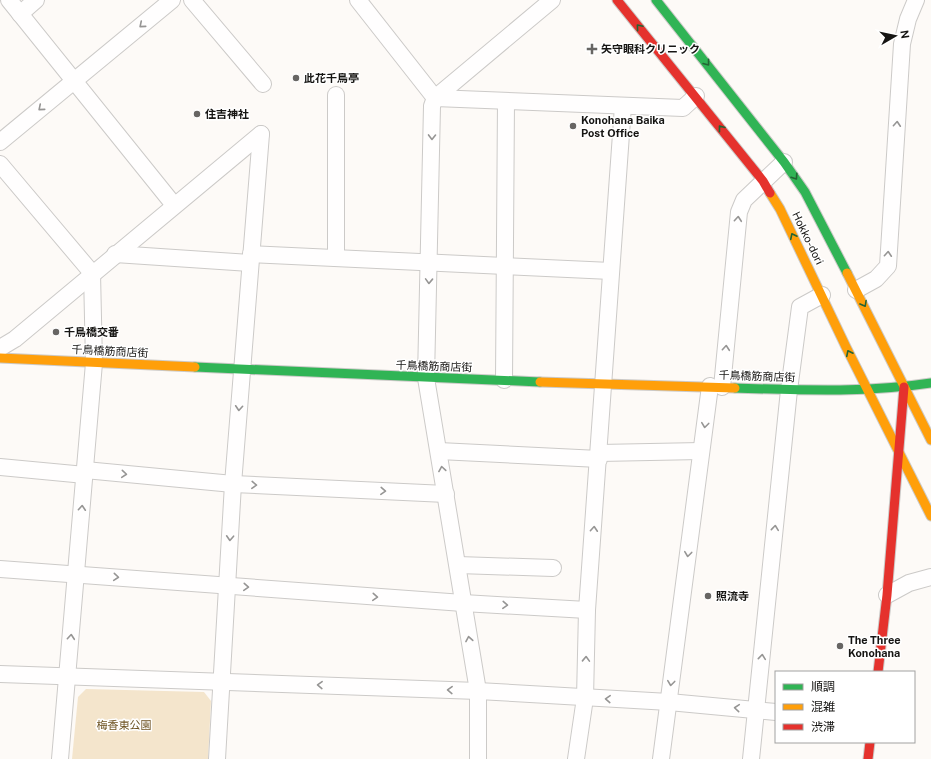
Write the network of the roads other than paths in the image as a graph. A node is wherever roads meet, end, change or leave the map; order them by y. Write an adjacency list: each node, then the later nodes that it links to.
1 (9, 0): 10 (street)
2 (36, 0): 10 (street)
3 (172, 0): 11 (street, one-way to 11)
4 (192, 0): 12 (street)
5 (358, 0): 15 (street)
6 (552, 0): 15 (street)
7 (617, 0): 14 (street, Hokko-dori, one-way to 7)
8 (916, 0): 30 (street, one-way to 8)
9 (663, 2): 19 (street, Hokko-dori, one-way to 19)
10 (20, 14): 11 (street)
11 (74, 81): 18 (street, one-way to 18); 22 (street)
12 (263, 84)
13 (336, 95): 25 (street)
14 (696, 96): 17 (street); 21 (street, Hokko-dori, one-way to 14)
15 (435, 98): 16 (street); 26 (street, one-way to 26)
16 (506, 101): 17 (street); 27 (street)
17 (623, 106): 28 (street)
18 (0, 142)
19 (784, 162): 21 (street); 30 (street, Hokko-dori, one-way to 30)
20 (0, 164): 29 (street)
21 (763, 181): 31 (street, Hokko-dori, one-way to 21); 40 (street, one-way to 21)
22 (174, 205): 23 (street); 24 (street)
23 (115, 254): 24 (street); 29 (street)
24 (251, 258): 25 (street); 35 (street)
25 (336, 258): 26 (street)
26 (430, 262): 27 (street); 36 (street, one-way to 36)
27 (504, 266): 28 (street); 37 (street)
28 (612, 271): 38 (street)
29 (92, 273): 32 (street); 34 (street)
30 (856, 290): 41 (street, Hokko-dori, one-way to 41)
31 (822, 295): 42 (street, Hokko-dori, one-way to 31); 43 (street)
32 (0, 348)
33 (0, 358): 34 (street, 千鳥橋筋商店街)
34 (94, 363): 35 (street, 千鳥橋筋商店街); 50 (street)
35 (242, 369): 36 (street, 千鳥橋筋商店街); 51 (street, one-way to 51)
36 (426, 378): 37 (street, 千鳥橋筋商店街); 45 (street)
37 (504, 380): 38 (street, 千鳥橋筋商店街)
38 (604, 383): 40 (street, 千鳥橋筋商店街); 48 (street)
39 (931, 383): 41 (street, 千鳥橋筋商店街)
40 (716, 387): 43 (street, 千鳥橋筋商店街); 46 (street, one-way to 46)
41 (904, 387): 42 (street, 千鳥橋筋商店街); 44 (street, Hokko-dori); 47 (street)
42 (867, 388): 43 (street, 千鳥橋筋商店街); 47 (street, Hokko-dori)
43 (789, 390): 70 (street, one-way to 43)
44 (931, 440)
45 (439, 451): 48 (street); 52 (street, one-way to 45)
46 (701, 451): 48 (street); 69 (street, one-way to 69)
47 (898, 452): 53 (street, Hokko-dori); 60 (street)
48 (599, 456): 62 (street, one-way to 48)
49 (0, 467): 50 (street)
50 (85, 473): 51 (street, one-way to 51); 57 (street, one-way to 50)
51 (233, 484): 52 (street, one-way to 52); 59 (street, one-way to 59)
52 (446, 494): 54 (street)
53 (931, 516)
54 (458, 565): 55 (street); 61 (street)
55 (553, 568)
56 (0, 569): 57 (street)
57 (77, 574): 59 (street, one-way to 59); 65 (street, one-way to 57)
58 (931, 577): 60 (street)
59 (227, 586): 61 (street, one-way to 61); 66 (street)
60 (887, 595): 63 (street)
61 (463, 603): 62 (street, one-way to 62); 67 (street, one-way to 61)
62 (587, 610): 68 (street, one-way to 62)
63 (878, 671)
64 (0, 674): 65 (street)
65 (68, 676): 66 (street); 73 (street)
66 (223, 681): 67 (street, one-way to 66); 74 (street)
67 (478, 691): 68 (street); 75 (street)
68 (585, 698): 69 (street, one-way to 68); 76 (street)
69 (669, 702): 70 (street, one-way to 69); 77 (street)
70 (756, 710): 71 (street); 78 (street)
71 (775, 712)
72 (870, 743): 79 (street)
73 (60, 759)
74 (218, 759)
75 (478, 759)
76 (576, 759)
77 (661, 759)
78 (751, 759)
79 (868, 759)

